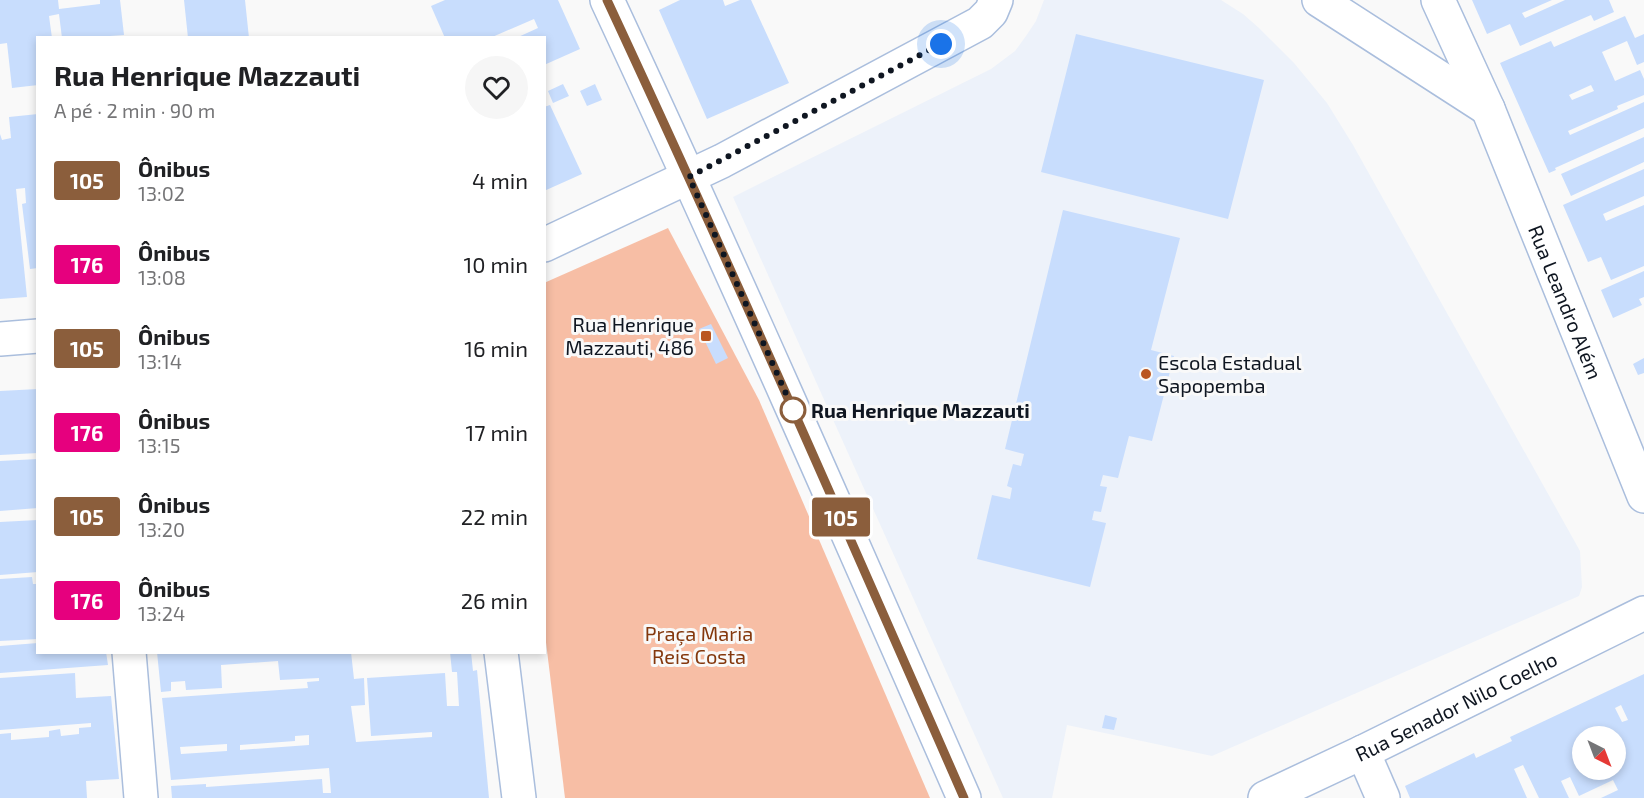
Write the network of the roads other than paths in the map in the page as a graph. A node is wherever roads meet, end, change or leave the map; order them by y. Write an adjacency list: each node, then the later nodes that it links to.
1 (607, 0): 6 (street)
2 (996, 0): 6 (street)
3 (1319, 0): 5 (street)
4 (1438, 0): 5 (street, Rua Leandro Além)
5 (1488, 109): 10 (street, Rua Leandro Além)
6 (689, 177): 7 (street); 17 (street)
7 (546, 244)
8 (36, 336): 9 (street)
9 (0, 339)
10 (1644, 496)
11 (1644, 613): 14 (street, Rua Senador Nilo Coelho)
12 (129, 654): 15 (street)
13 (501, 654): 16 (street)
14 (1363, 752): 18 (street, Rua Senador Nilo Coelho); 19 (street)
15 (141, 798)
16 (519, 798)
17 (964, 798)
18 (1265, 798)
19 (1383, 798)

